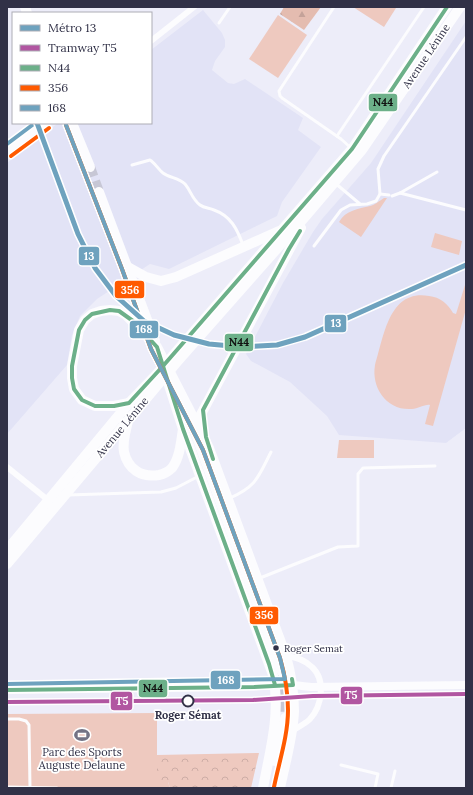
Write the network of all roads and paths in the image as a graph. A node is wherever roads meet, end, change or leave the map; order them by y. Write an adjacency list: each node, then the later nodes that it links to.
1 (194, 7): 9 (street)
2 (230, 7): 7 (lane)
3 (334, 7): 12 (lane)
4 (424, 7): 12 (lane)
5 (447, 7): 14 (main road, Avenue Lénine)
6 (460, 7): 19 (main road, Avenue Lénine)
7 (219, 23)
8 (466, 37): 22 (lane)
9 (152, 40)
10 (44, 124): 15 (street)
11 (72, 124): 17 (main road)
12 (337, 136): 14 (lane)
13 (7, 139): 15 (lane)
14 (352, 149): 26 (main road, Avenue Lénine)
15 (9, 150)
16 (132, 165): 27 (lane)
17 (90, 167)
18 (437, 172): 21 (lane)
19 (335, 183): 23 (lane); 25 (main road, Avenue Lénine)
20 (99, 192): 29 (main road)
21 (400, 192): 22 (lane); 24 (lane)
22 (380, 194): 23 (lane)
23 (360, 204): 28 (lane)
24 (466, 210)
25 (305, 217): 31 (main road, Avenue Lénine); 35 (main road)
26 (281, 230): 27 (main road); 31 (main road, Avenue Lénine)
27 (244, 246): 29 (main road)
28 (314, 246)
29 (128, 267): 30 (main road)
30 (157, 346): 33 (main road); 34 (main road); 38 (main road)
31 (176, 357): 32 (main road, Avenue Lénine)
32 (156, 380): 34 (main road, Avenue Lénine); 36 (main road, Avenue Lénine)
33 (180, 393): 37 (main road); 39 (main road)
34 (129, 403): 47 (main road, Avenue Lénine)
35 (203, 410): 37 (main road); 40 (main road)
36 (129, 418): 38 (main road); 45 (main road, Avenue Lénine)
37 (198, 424): 39 (main road); 40 (main road)
38 (183, 429): 44 (main road)
39 (199, 443): 52 (main road)
40 (209, 448): 46 (main road)
41 (272, 452): 46 (lane)
42 (435, 466): 51 (lane)
43 (7, 467): 47 (street)
44 (200, 476): 45 (lane); 48 (main road)
45 (65, 495): 50 (main road, Avenue Lénine)
46 (229, 499): 51 (main road)
47 (48, 500): 49 (main road, Avenue Lénine)
48 (212, 508): 52 (main road); 55 (main road)
49 (7, 550)
50 (7, 564)
51 (257, 579): 53 (main road)
52 (274, 647): 54 (main road)
53 (286, 656): 56 (main road); 58 (street)
54 (282, 672)
55 (275, 685): 56 (street); 59 (street); 67 (main road)
56 (293, 685): 58 (street); 61 (main road)
57 (466, 685): 58 (street)
58 (321, 687): 61 (street)
59 (7, 690)
60 (7, 719): 65 (lane)
61 (292, 731): 70 (main road)
62 (341, 765): 71 (lane)
63 (395, 771): 72 (lane)
64 (7, 787): 65 (lane)
65 (30, 788): 66 (lane)
66 (57, 788)
67 (263, 788)
68 (269, 788): 69 (main road)
69 (274, 788)
70 (280, 788)
71 (375, 788)
72 (391, 788)

